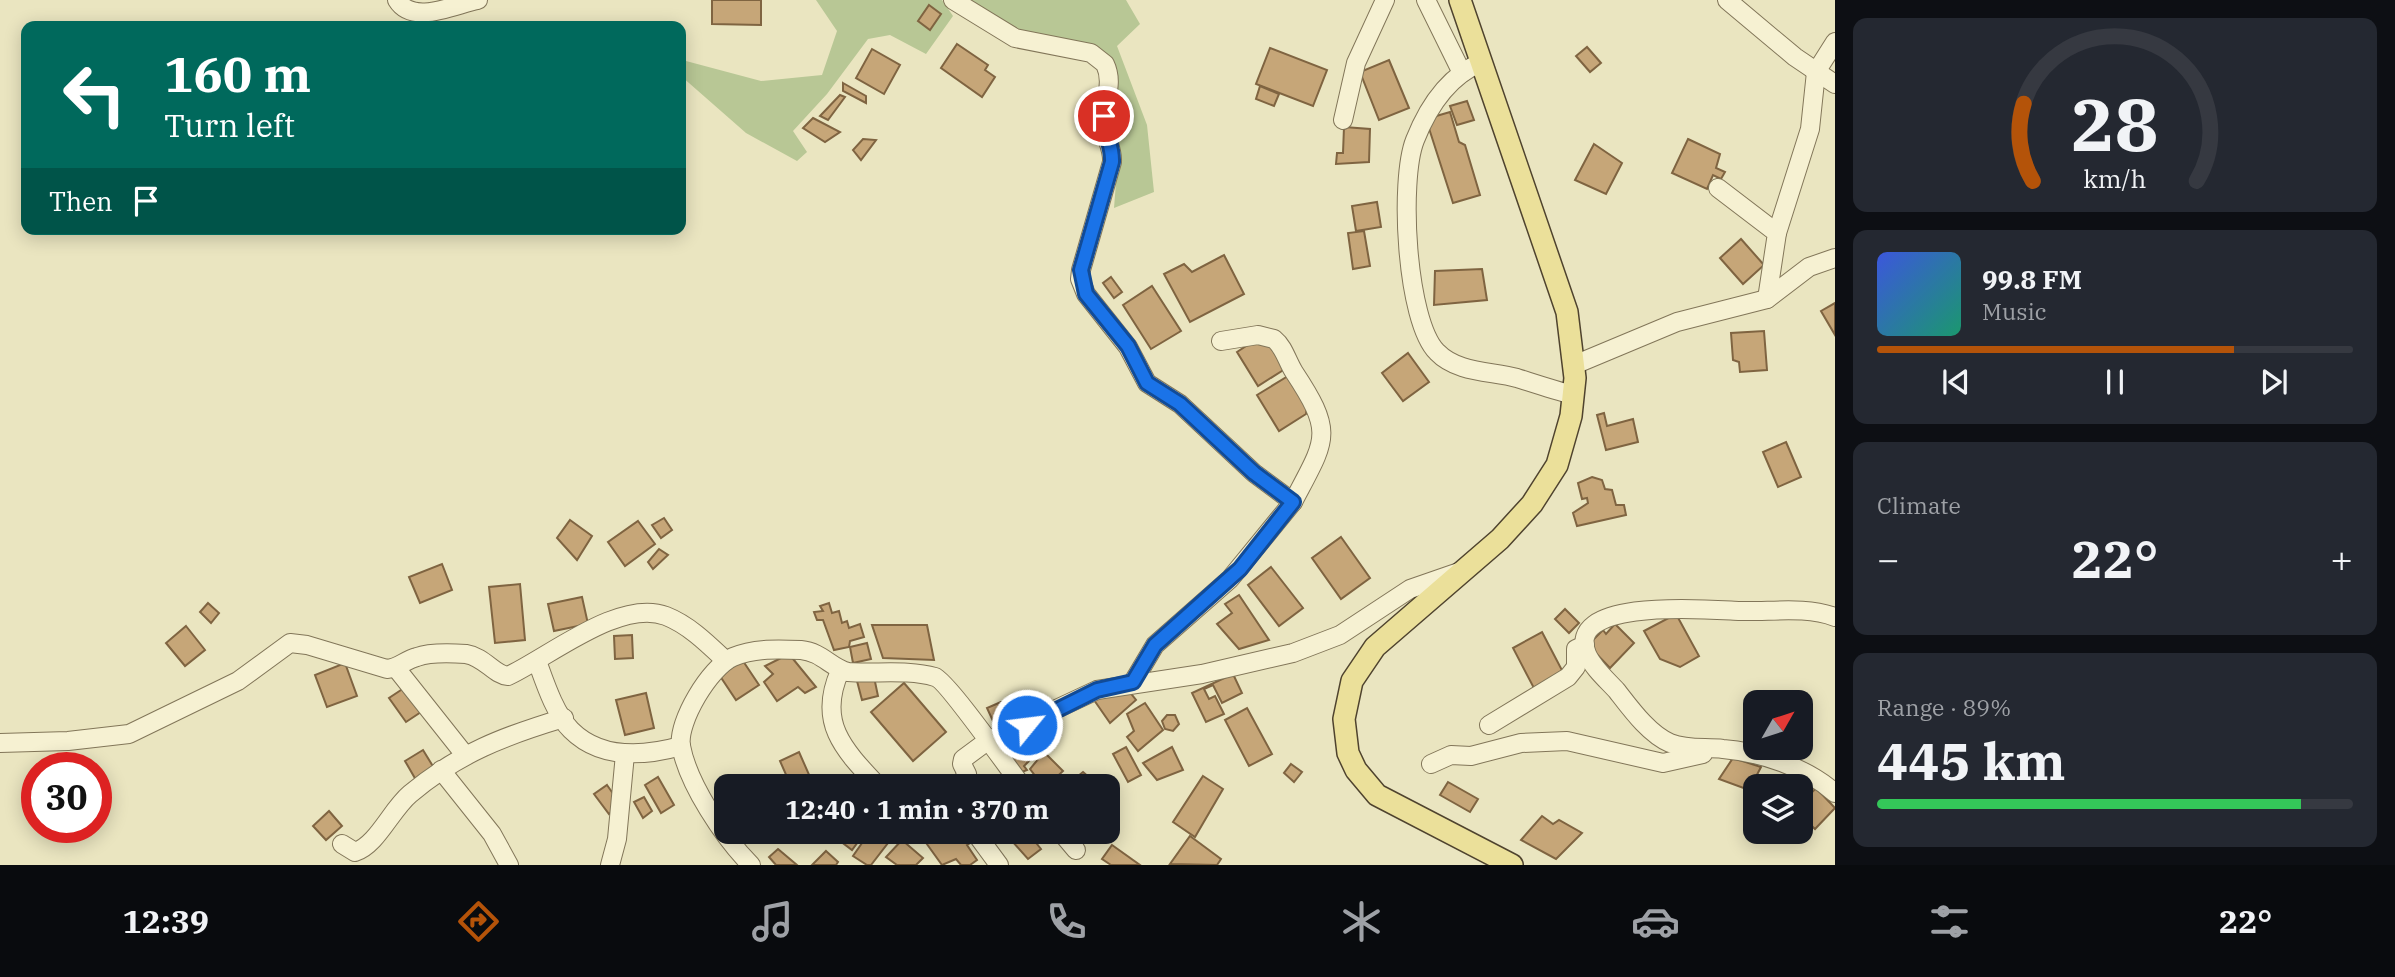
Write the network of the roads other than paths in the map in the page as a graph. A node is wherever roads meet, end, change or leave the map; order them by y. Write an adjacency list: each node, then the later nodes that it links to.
1 (397, 0): 2 (street)
2 (478, 0)
3 (953, 0): 21 (street)
4 (1385, 0): 13 (street)
5 (1426, 0): 11 (street)
6 (1460, 0): 9 (main road)
7 (1727, 0): 10 (street)
8 (1835, 42): 10 (street)
9 (1482, 62): 11 (street); 19 (main road)
10 (1816, 72): 12 (street); 15 (street)
11 (1462, 73): 20 (street)
12 (1835, 84)
13 (1343, 120)
14 (1718, 188): 15 (street)
15 (1777, 233): 17 (street)
16 (1835, 258): 17 (street)
17 (1767, 299): 19 (street)
18 (1222, 341): 21 (street)
19 (1574, 365): 20 (main road)
20 (1573, 395): 22 (main road)
21 (1293, 502): 29 (street)
22 (1463, 571): 29 (street); 52 (main road)
23 (1835, 617): 24 (street)
24 (1585, 645): 31 (street); 35 (street)
25 (537, 661): 26 (street); 27 (street); 30 (street)
26 (726, 661): 28 (street); 34 (street)
27 (396, 668): 33 (street); 37 (street)
28 (840, 671): 32 (street); 40 (street)
29 (1133, 682): 32 (street)
30 (564, 718): 36 (street); 37 (street)
31 (1489, 725)
32 (986, 742): 41 (street); 42 (street)
33 (0, 743)
34 (681, 746): 36 (street); 50 (street)
35 (1725, 749): 38 (street); 43 (street)
36 (625, 754): 49 (street)
37 (465, 755): 39 (street)
38 (1431, 764)
39 (441, 770): 44 (street); 48 (street)
40 (868, 774)
41 (967, 774)
42 (1013, 774)
43 (1835, 793)
44 (342, 844)
45 (984, 844): 51 (street)
46 (1071, 844): 47 (street)
47 (1076, 850)
48 (509, 865)
49 (610, 865)
50 (751, 865)
51 (999, 865)
52 (1512, 865)

